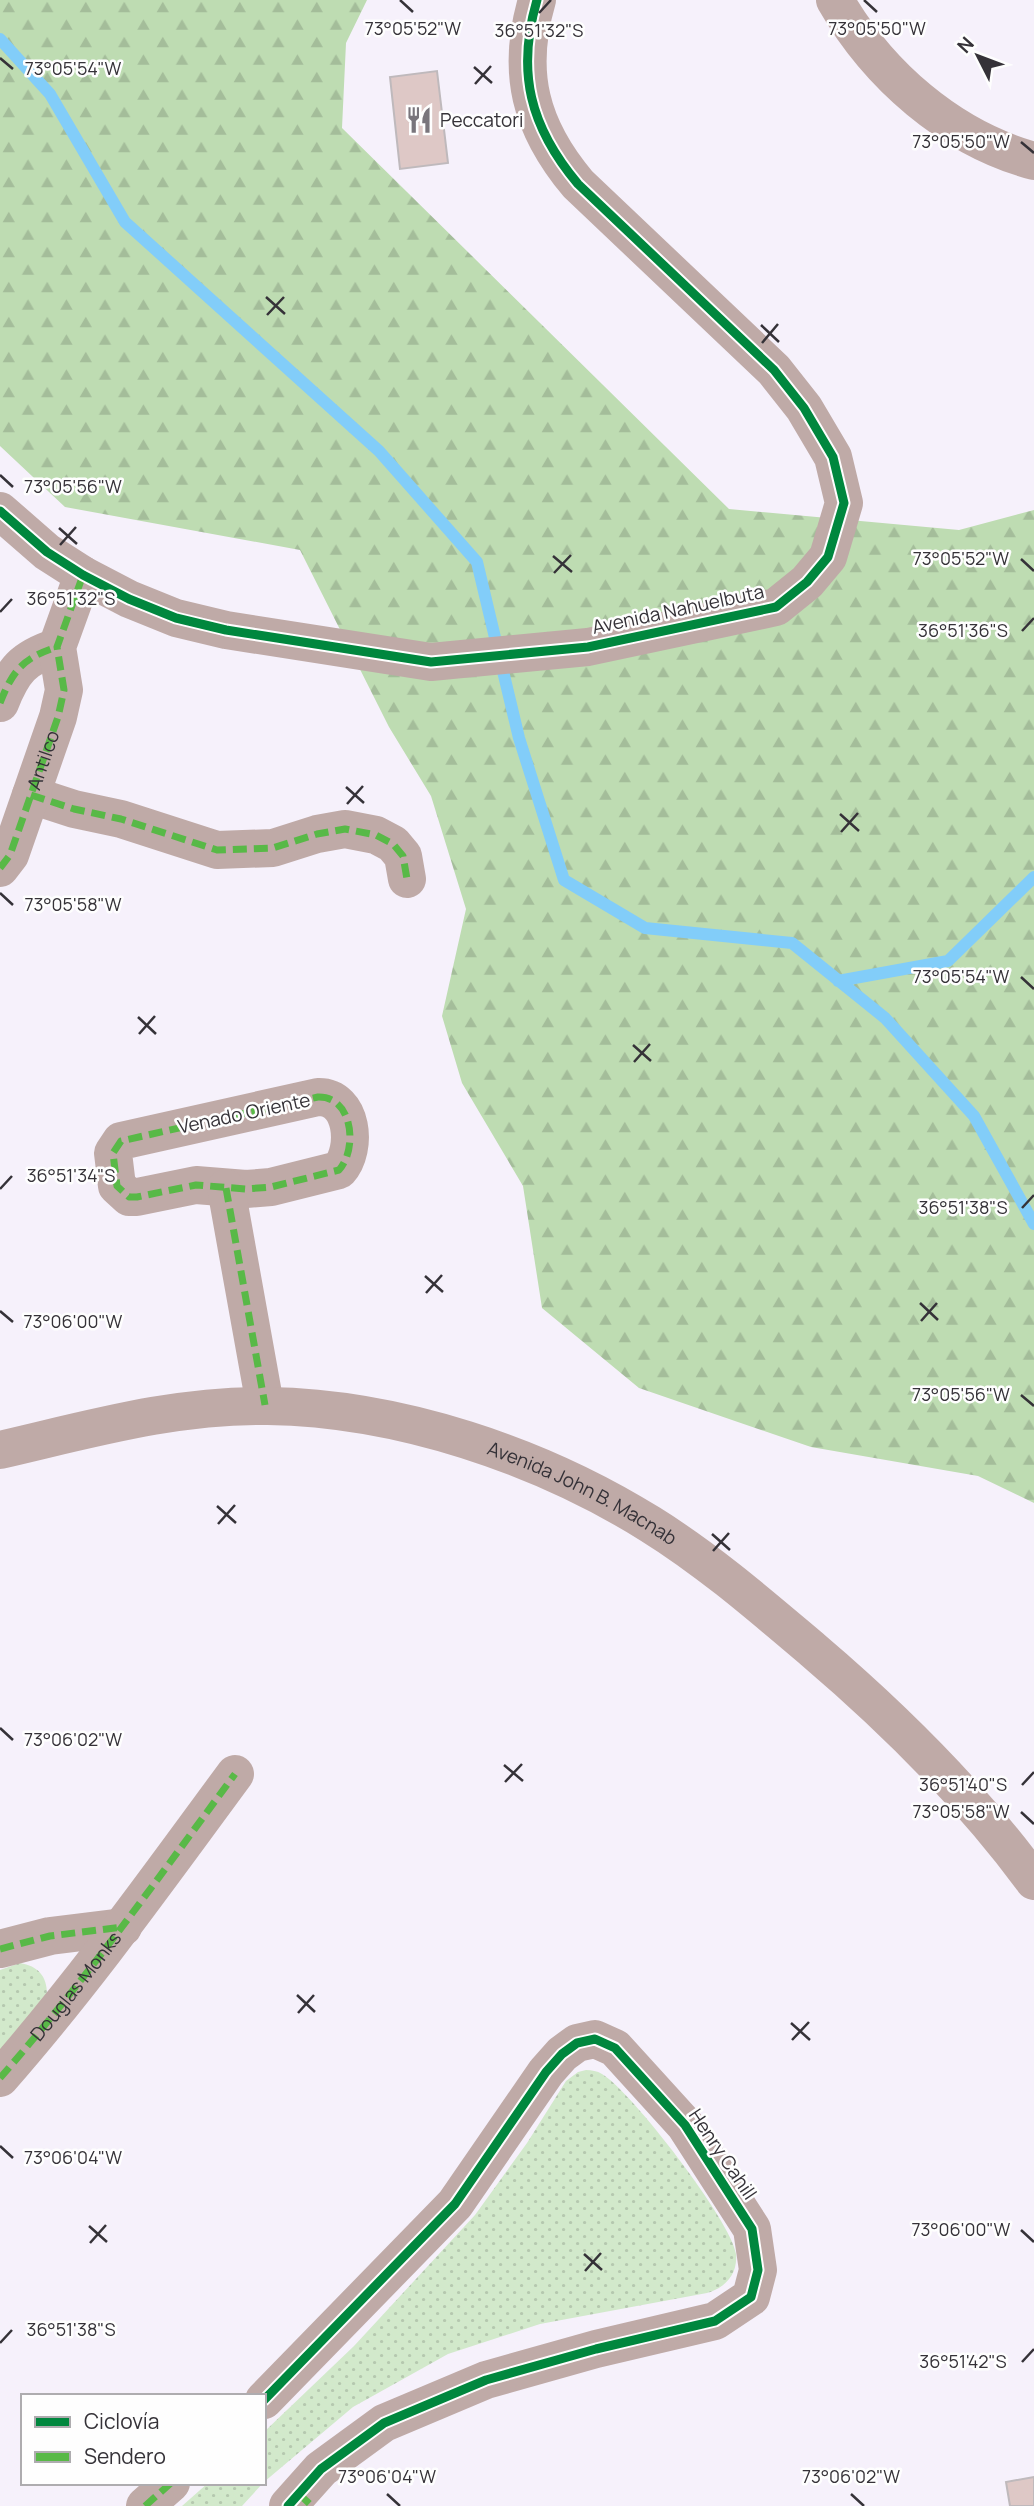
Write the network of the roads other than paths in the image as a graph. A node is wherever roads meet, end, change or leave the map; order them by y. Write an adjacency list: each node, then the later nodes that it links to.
1 (537, 0): 5 (street, Avenida Nahuelbuta)
2 (835, 0): 3 (street)
3 (1034, 161)
4 (0, 511): 5 (street, Avenida Nahuelbuta)
5 (83, 575): 6 (street, Antilco)
6 (57, 647): 7 (street); 8 (street, Antilco)
7 (0, 703)
8 (31, 795): 9 (street, Antilco); 10 (street)
9 (0, 868)
10 (408, 879)
11 (226, 1188): 11 (street, Venado Oriente); 12 (street)
12 (265, 1405): 13 (street, Avenida John B. Macnab); 15 (street, Avenida John B. Macnab)
13 (0, 1450)
14 (234, 1774): 16 (street, Douglas Monks)
15 (1034, 1881)
16 (123, 1927): 17 (street, Douglas Monks); 18 (street, Douglas Monks)
17 (0, 1950)
18 (0, 2078)
19 (266, 2398): 21 (street, Henry Cahill)
20 (169, 2485): 22 (street)
21 (299, 2502)
22 (145, 2506)

